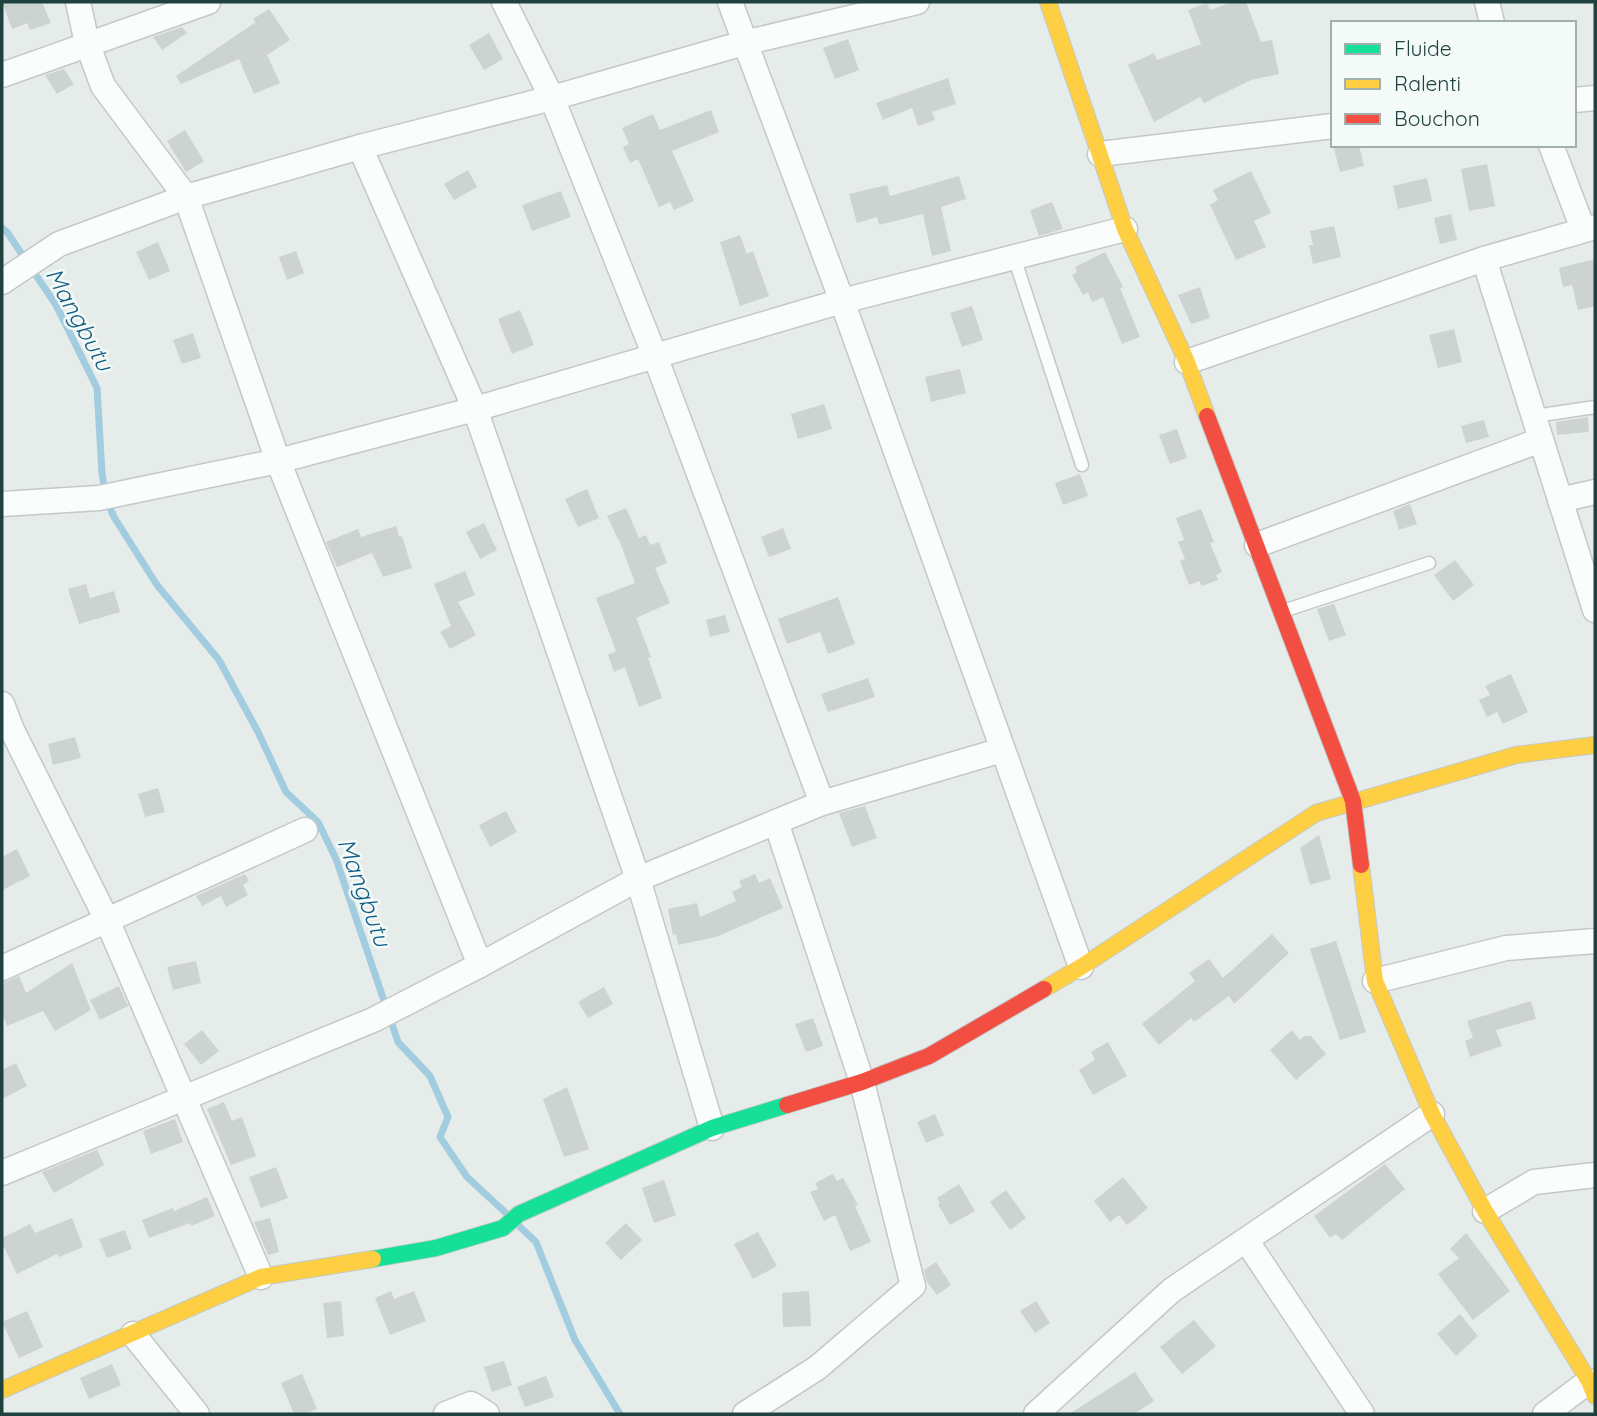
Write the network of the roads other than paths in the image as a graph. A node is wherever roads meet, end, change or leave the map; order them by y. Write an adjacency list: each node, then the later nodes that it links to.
1 (78, 2): 9 (street)
2 (208, 2): 9 (street)
3 (504, 2): 12 (street)
4 (730, 2): 10 (street)
5 (917, 2): 10 (street)
6 (1048, 2): 18 (street)
7 (1487, 2): 8 (street)
8 (1492, 21)
9 (87, 43): 11 (street); 19 (street)
10 (744, 43): 12 (street); 25 (street)
11 (2, 75)
12 (552, 97): 16 (street); 26 (street)
13 (1595, 98): 14 (street)
14 (1576, 100)
15 (1331, 126): 18 (street)
16 (360, 147): 19 (street); 29 (street)
17 (1552, 147): 20 (street)
18 (1100, 155): 21 (street)
19 (186, 197): 24 (street); 32 (street)
20 (1589, 228): 23 (street)
21 (1125, 229): 22 (street); 27 (street)
22 (1014, 257): 25 (street); 33 (lane)
23 (1484, 259): 27 (street); 30 (street)
24 (20, 271)
25 (842, 300): 26 (street); 44 (street)
26 (655, 356): 29 (street); 46 (street)
27 (1187, 362): 37 (street)
28 (1595, 407): 30 (lane)
29 (475, 409): 32 (street); 49 (street)
30 (1535, 416): 31 (street)
31 (1541, 440): 35 (street); 37 (street)
32 (278, 461): 36 (street); 52 (street)
33 (1082, 465)
34 (1595, 492): 35 (street)
35 (1560, 500): 39 (street)
36 (2, 504)
37 (1257, 545): 40 (street)
38 (1429, 563): 40 (lane)
39 (1595, 610)
40 (1282, 611): 45 (street)
41 (2, 704): 42 (street)
42 (7, 731): 50 (street)
43 (1595, 745): 45 (street)
44 (1002, 750): 46 (street); 53 (street)
45 (1353, 801): 53 (street); 55 (street)
46 (822, 803): 47 (street)
47 (776, 822): 49 (street); 56 (street)
48 (305, 830): 50 (street)
49 (638, 879): 52 (street); 59 (street)
50 (107, 920): 54 (street); 57 (street)
51 (1595, 941): 55 (street)
52 (480, 965): 57 (street)
53 (1081, 967): 56 (street)
54 (2, 968)
55 (1375, 981): 58 (street)
56 (862, 1082): 59 (street); 72 (street)
57 (184, 1097): 60 (street); 64 (street)
58 (1432, 1114): 62 (street); 63 (street)
59 (712, 1128): 64 (street)
60 (2, 1173)
61 (1595, 1175): 62 (street)
62 (1485, 1211): 66 (street)
63 (1246, 1240): 68 (street); 73 (street)
64 (261, 1277): 65 (street)
65 (133, 1335): 67 (street); 69 (street)
66 (1592, 1388): 74 (street)
67 (2, 1390)
68 (1352, 1410)
69 (197, 1414)
70 (446, 1414): 71 (street)
71 (487, 1414)
72 (745, 1414)
73 (1036, 1414)
74 (1545, 1414)

